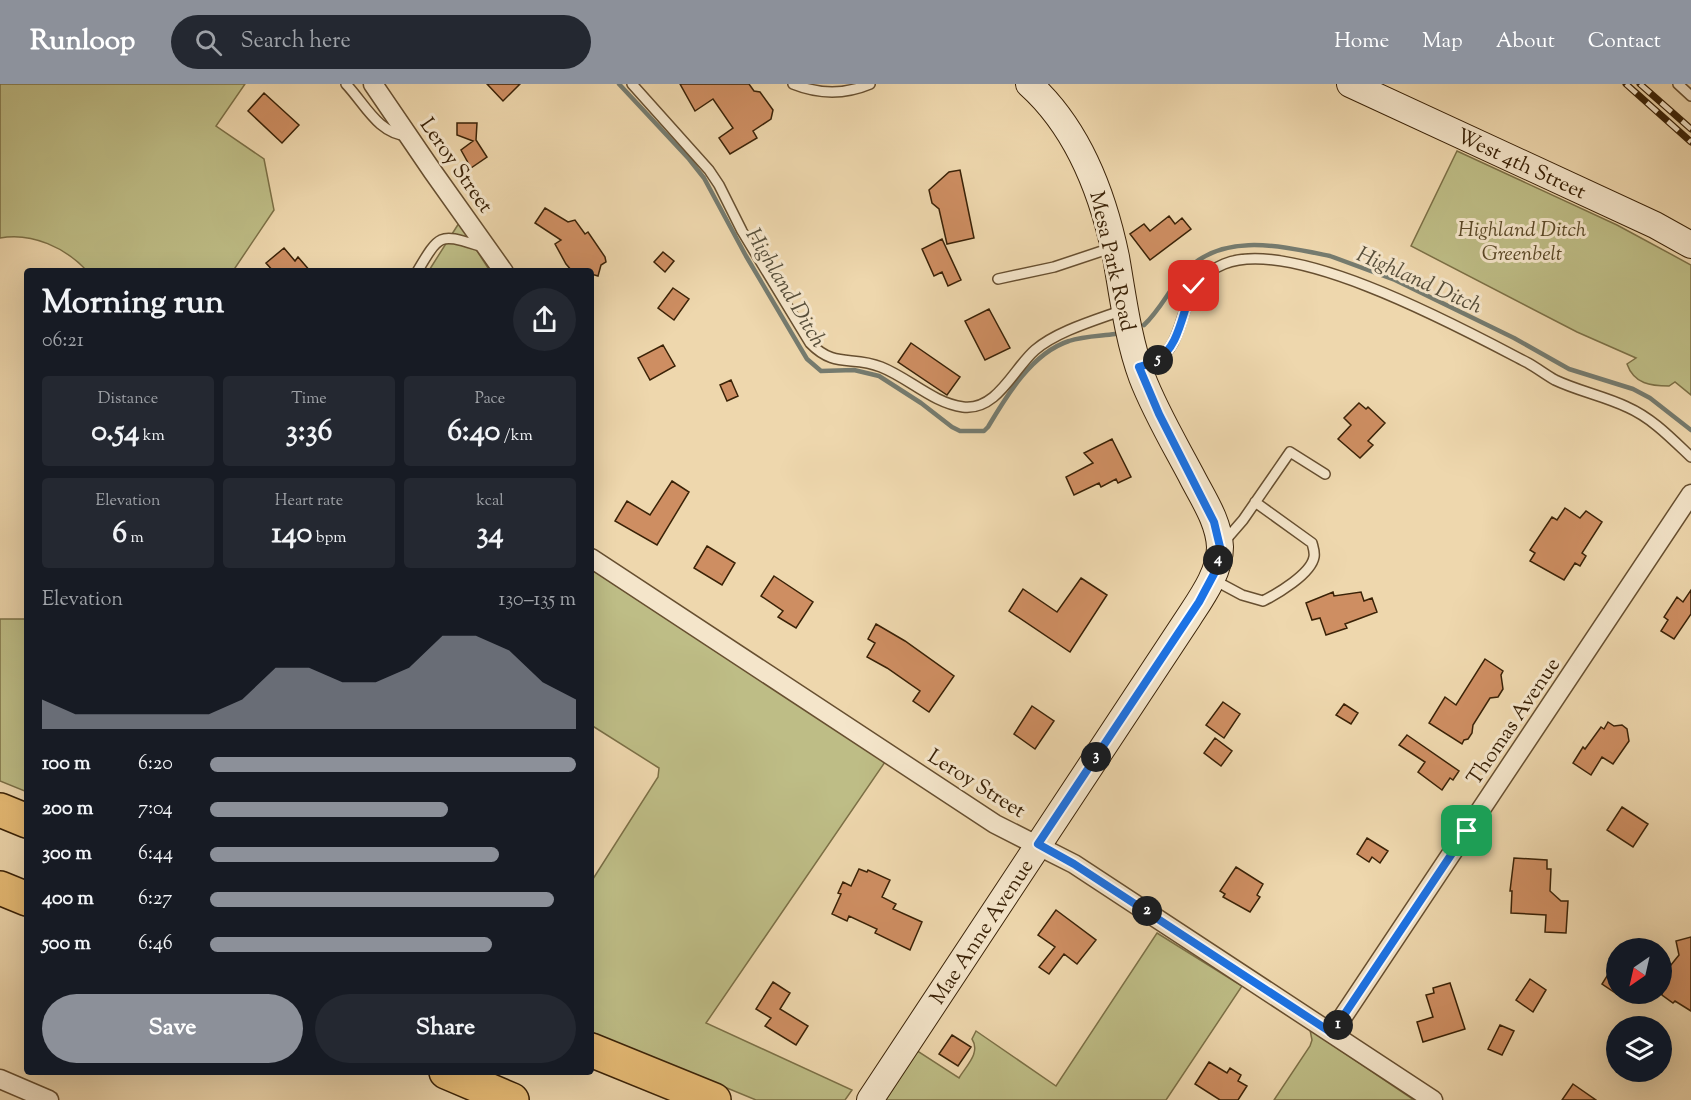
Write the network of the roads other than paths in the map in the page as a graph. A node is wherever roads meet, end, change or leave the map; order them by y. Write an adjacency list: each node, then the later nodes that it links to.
1 (346, 84): 10 (lane)
2 (373, 84): 10 (street, Leroy Street)
3 (632, 84): 17 (lane)
4 (793, 84): 5 (lane)
5 (870, 84)
6 (1029, 84): 12 (street, Mesa Park Road)
7 (1350, 84): 11 (street, West 4th Street)
8 (1678, 84): 9 (lane)
9 (1691, 96)
10 (408, 136): 13 (street, Leroy Street)
11 (1691, 245)
12 (1113, 248): 16 (lane); 17 (street, Mesa Park Road)
13 (488, 249): 14 (lane); 15 (street, Leroy Street)
14 (420, 268)
15 (501, 268)
16 (998, 279)
17 (1125, 309): 18 (street, Mesa Park Road)
18 (1139, 367): 19 (lane); 23 (street, Mesa Park Road)
19 (1691, 457)
20 (1325, 474): 22 (lane)
21 (1691, 494): 31 (street, Thomas Avenue)
22 (1255, 502): 23 (lane); 25 (lane)
23 (1220, 547): 25 (street, Mae Anne Avenue)
24 (594, 560): 28 (street, Leroy Street)
25 (1212, 578): 28 (street, Mae Anne Avenue)
26 (0, 810): 27 (highway)
27 (24, 819)
28 (1038, 844): 31 (street, Leroy Street); 38 (street, Mae Anne Avenue)
29 (0, 888): 30 (highway)
30 (24, 898)
31 (1332, 1033): 39 (street, Leroy Street)
32 (594, 1051): 37 (highway)
33 (453, 1075): 36 (highway)
34 (0, 1079): 35 (street)
35 (49, 1100)
36 (512, 1100)
37 (714, 1100)
38 (870, 1100)
39 (1433, 1100)

